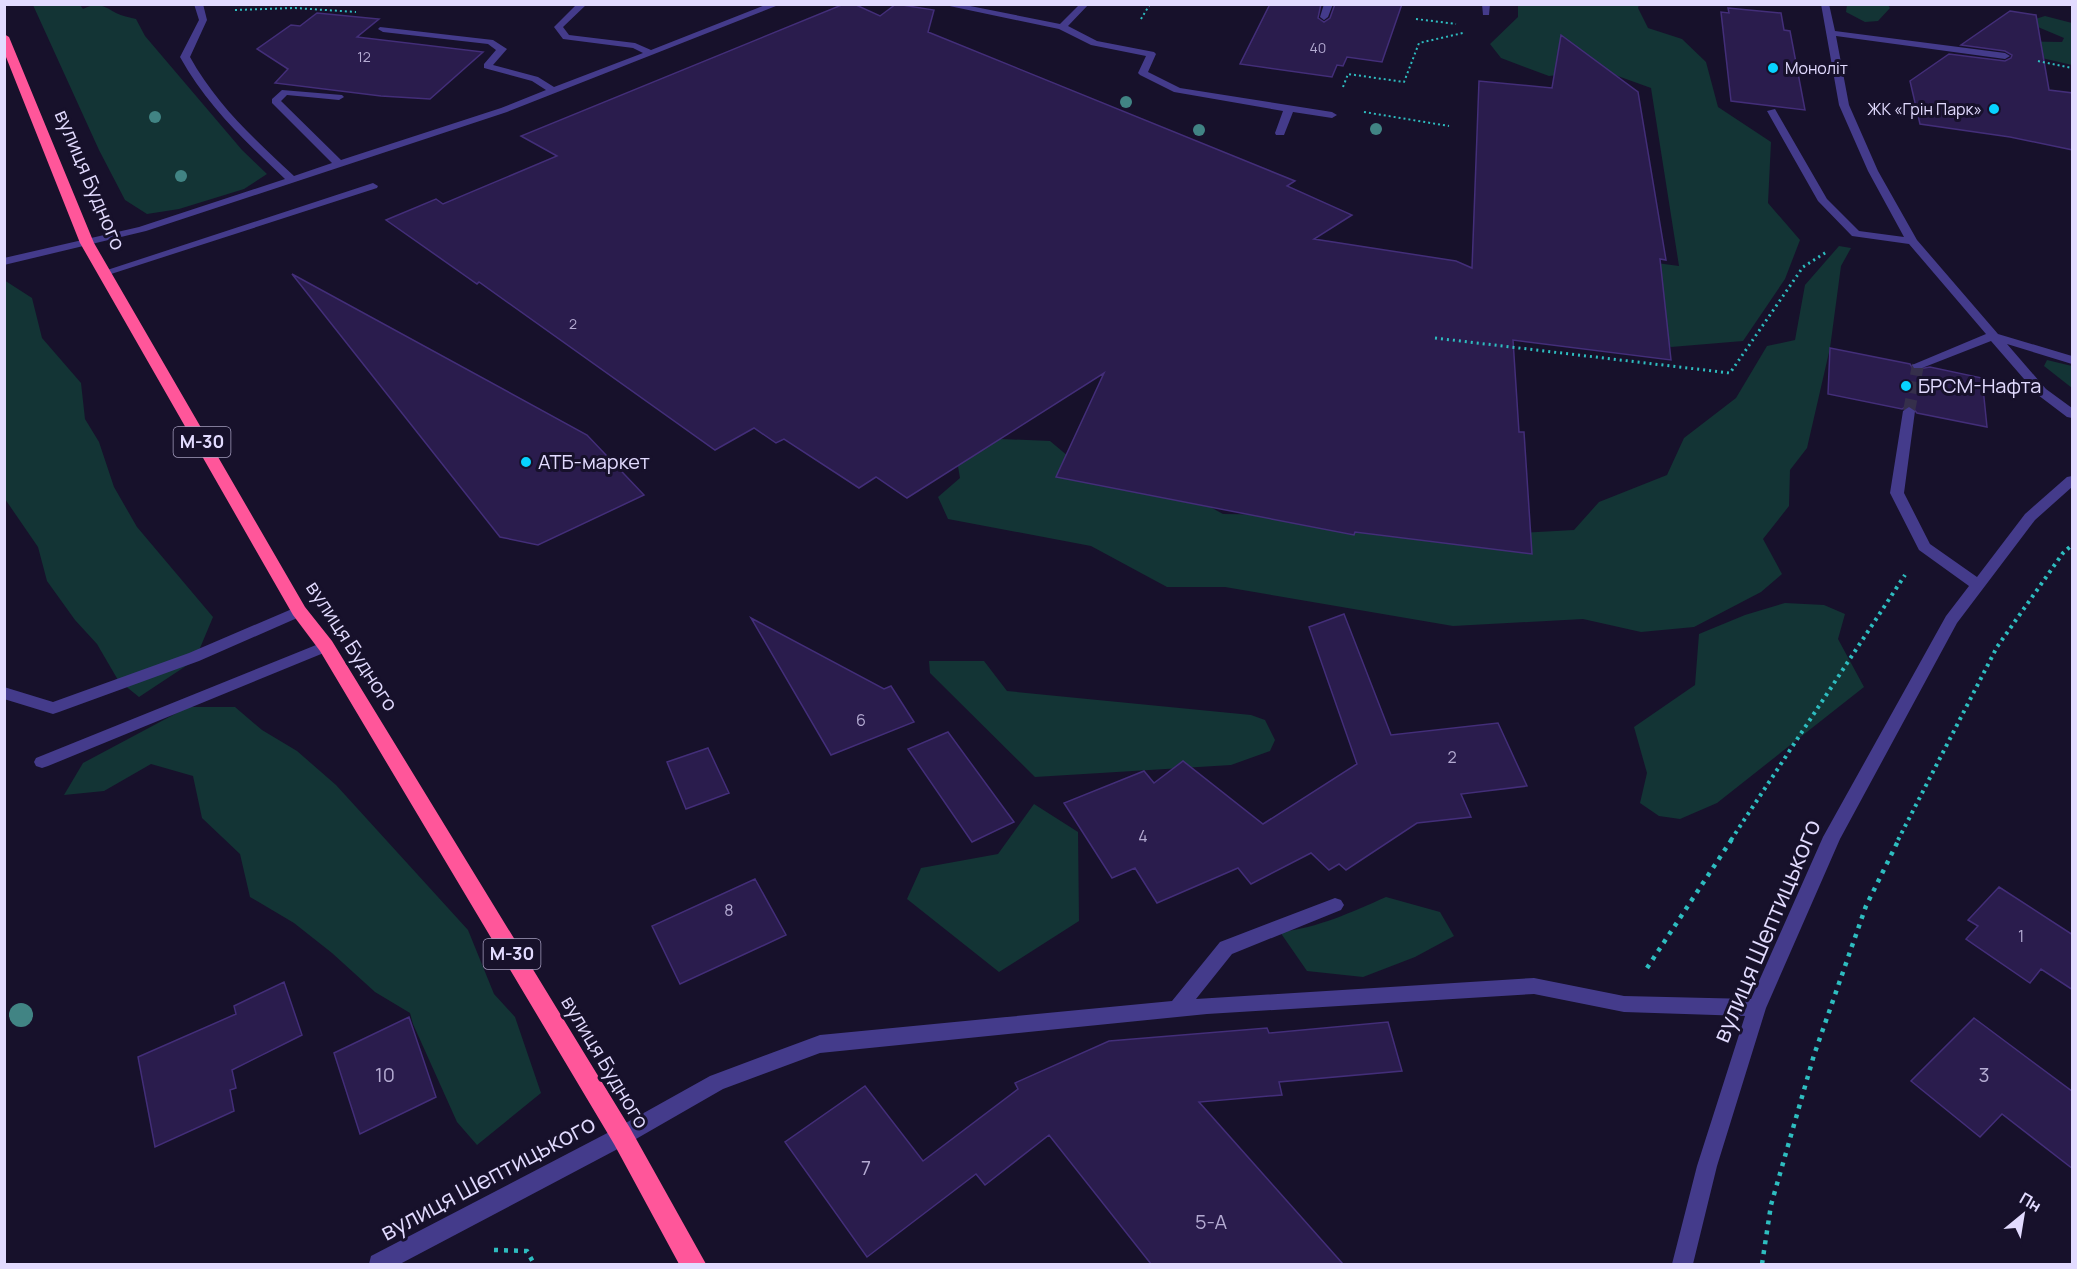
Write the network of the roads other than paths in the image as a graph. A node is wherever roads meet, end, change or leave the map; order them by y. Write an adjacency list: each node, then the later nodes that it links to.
1 (198, 4): 23 (street)
2 (583, 4): 14 (street)
3 (777, 4): 14 (street)
4 (944, 4): 8 (street)
5 (1085, 4): 10 (street)
6 (1329, 4): 9 (street)
7 (1825, 4): 12 (street)
8 (959, 6): 10 (street)
9 (1324, 17)
10 (1062, 27): 18 (street)
11 (383, 29): 16 (street)
12 (1830, 33): 15 (street); 25 (street)
13 (4, 37): 26 (highway, вулиця Будного / М-30)
14 (648, 52): 16 (street)
15 (2005, 56)
16 (553, 91): 22 (street)
17 (339, 97): 22 (street)
18 (1289, 109): 19 (street); 21 (street)
19 (1334, 111)
20 (1772, 111): 25 (street)
21 (1280, 133)
22 (339, 164): 23 (street)
23 (292, 180): 26 (street)
24 (373, 186): 28 (street)
25 (1912, 241): 29 (street)
26 (87, 243): 27 (street); 28 (highway, вулиця Будного / М-30)
27 (4, 262)
28 (104, 273): 36 (highway, вулиця Будного / М-30)
29 (1993, 336): 30 (street); 31 (street); 33 (street)
30 (2073, 360)
31 (1918, 365)
32 (1909, 411): 35 (street)
33 (2073, 414)
34 (2073, 480): 35 (street, вулиця Шептицького)
35 (1977, 584): 41 (street, вулиця Шептицького)
36 (299, 611): 37 (highway, вулиця Будного / М-30); 38 (street)
37 (326, 646): 39 (street); 43 (highway, вулиця Будного / М-30)
38 (4, 693)
39 (42, 762)
40 (1335, 905): 42 (street)
41 (1757, 1008): 42 (street, вулиця Шептицького); 46 (street, вулиця Шептицького)
42 (1176, 1010): 43 (street, вулиця Шептицького)
43 (622, 1136): 44 (street, вулиця Шептицького); 45 (highway, вулиця Будного / М-30)
44 (379, 1264)
45 (693, 1264)
46 (1683, 1264)

